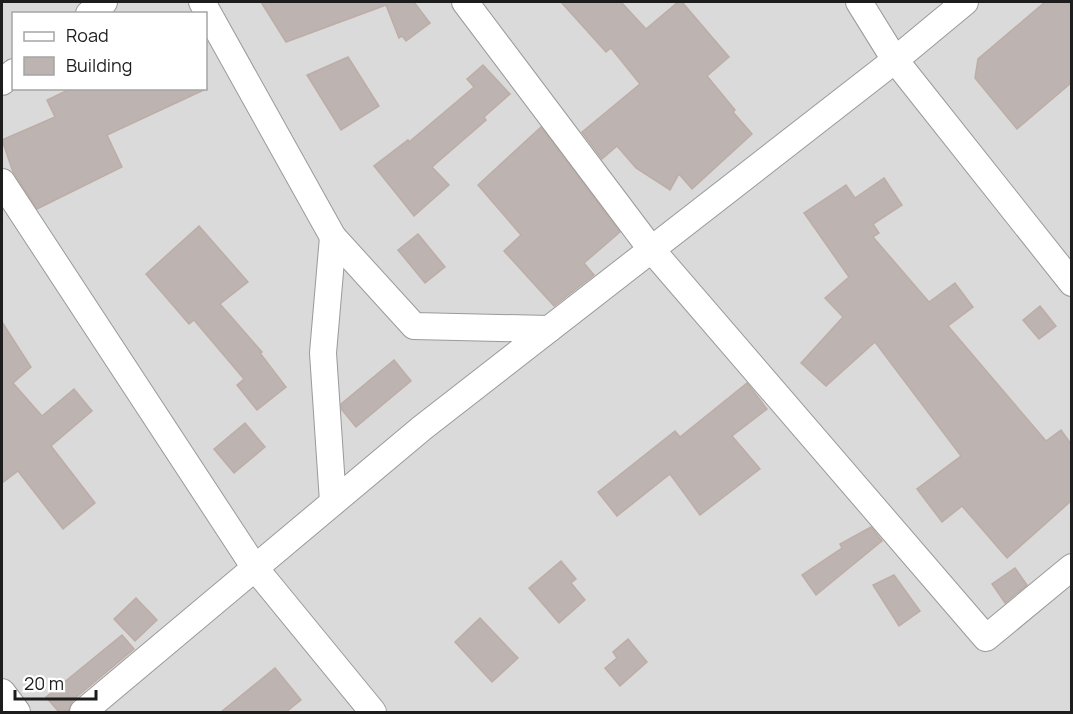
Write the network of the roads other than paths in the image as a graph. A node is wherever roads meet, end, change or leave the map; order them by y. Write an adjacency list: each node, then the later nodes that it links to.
1 (104, 2): 6 (street)
2 (202, 2): 9 (street)
3 (465, 2): 10 (street)
4 (859, 2): 7 (street)
5 (965, 2): 7 (street)
6 (92, 12)
7 (895, 60): 10 (street); 11 (street)
8 (2, 182): 15 (street)
9 (333, 237): 12 (street); 13 (street)
10 (651, 249): 12 (street); 14 (street)
11 (1071, 283)
12 (549, 329): 13 (street)
13 (333, 502): 15 (street)
14 (1071, 567)
15 (255, 568): 18 (street); 19 (street)
16 (2, 692): 17 (street)
17 (17, 712)
18 (83, 712)
19 (373, 712)

